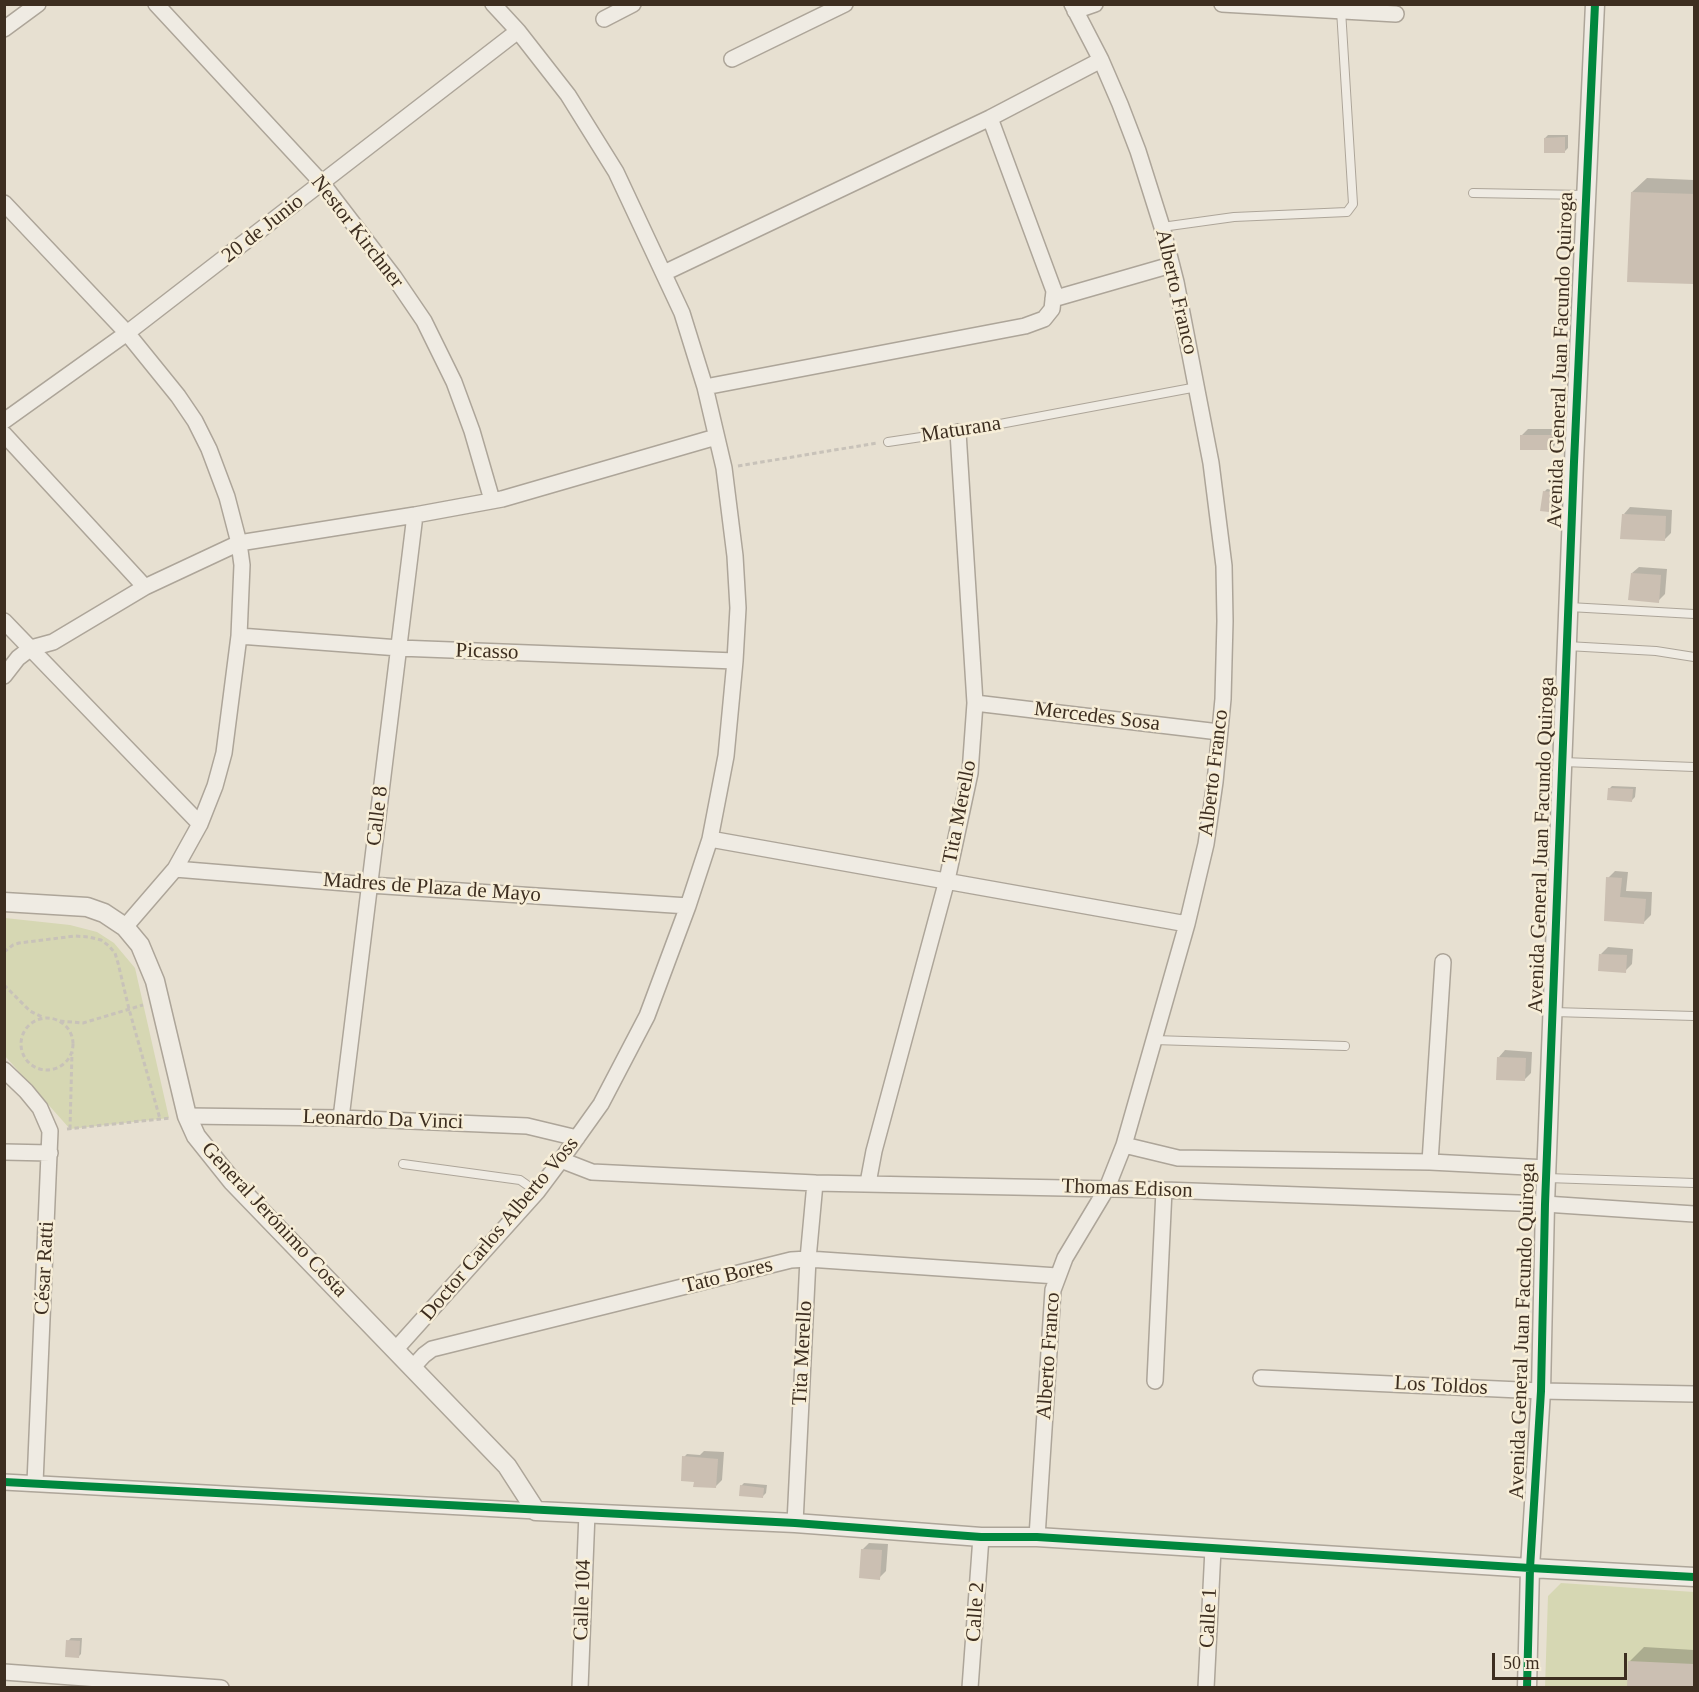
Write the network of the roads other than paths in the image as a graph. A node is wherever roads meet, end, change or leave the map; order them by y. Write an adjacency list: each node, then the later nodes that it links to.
1 (38, 4): 13 (street)
2 (156, 4): 18 (street, Nestor Kirchner)
3 (493, 4): 14 (street, Doctor Carlos Alberto Voss)
4 (633, 4): 12 (street)
5 (844, 4): 15 (street)
6 (1095, 4): 9 (street)
7 (1222, 4): 10 (street)
8 (1595, 4): 20 (street, Avenida General Juan Facundo Quiroga)
9 (1073, 8): 16 (street, Alberto Franco)
10 (1331, 8): 11 (street); 22 (lane)
11 (1396, 14)
12 (604, 19)
13 (4, 29)
14 (518, 31): 18 (street, 20 de Junio); 24 (street, Doctor Carlos Alberto Voss)
15 (732, 59)
16 (1101, 60): 17 (street); 22 (street, Alberto Franco)
17 (990, 118): 24 (street); 25 (street)
18 (322, 183): 26 (street, 20 de Junio); 34 (street, Nestor Kirchner)
19 (1473, 192): 20 (lane)
20 (1586, 195): 38 (street, Avenida General Juan Facundo Quiroga)
21 (4, 203): 26 (street)
22 (1162, 227): 23 (street, Alberto Franco)
23 (1171, 265): 25 (street); 28 (street, Alberto Franco)
24 (664, 273): 27 (street, Doctor Carlos Alberto Voss)
25 (1053, 299): 27 (street)
26 (128, 333): 29 (street, 20 de Junio); 36 (street)
27 (705, 387): 32 (street, Doctor Carlos Alberto Voss)
28 (1197, 387): 30 (lane, Maturana); 49 (street, Alberto Franco)
29 (4, 421)
30 (958, 432): 33 (lane, Maturana); 48 (street, Tita Merello)
31 (4, 435): 37 (street)
32 (716, 437): 34 (street); 46 (street, Doctor Carlos Alberto Voss)
33 (888, 442)
34 (492, 500): 35 (street)
35 (415, 515): 36 (street); 44 (street, Calle 8)
36 (239, 543): 37 (street); 41 (street)
37 (145, 586): 43 (street)
38 (1569, 607): 39 (lane); 42 (street, Avenida General Juan Facundo Quiroga)
39 (1695, 614)
40 (4, 621): 43 (street)
41 (239, 636): 44 (street, Picasso); 52 (street)
42 (1567, 646): 45 (lane); 50 (street, Avenida General Juan Facundo Quiroga)
43 (31, 648): 47 (street); 52 (street)
44 (399, 648): 46 (street, Picasso); 56 (street, Calle 8)
45 (1695, 657)
46 (735, 661): 53 (street, Doctor Carlos Alberto Voss)
47 (4, 676)
48 (975, 703): 49 (street, Mercedes Sosa); 55 (street, Tita Merello)
49 (1219, 732): 59 (street, Alberto Franco)
50 (1563, 762): 51 (lane); 62 (street, Avenida General Juan Facundo Quiroga)
51 (1695, 767)
52 (200, 824): 54 (street)
53 (710, 840): 55 (street); 58 (street, Doctor Carlos Alberto Voss)
54 (175, 869): 56 (street, Madres de Plaza de Mayo); 60 (street)
55 (948, 880): 59 (street); 78 (street, Tita Merello)
56 (370, 885): 58 (street, Madres de Plaza de Mayo); 68 (street, Calle 8)
57 (4, 902): 60 (street, General Jerónimo Costa)
58 (688, 906): 69 (street, Doctor Carlos Alberto Voss)
59 (1187, 924): 64 (street, Alberto Franco)
60 (124, 927): 67 (street, General Jerónimo Costa)
61 (1443, 963): 74 (street)
62 (1553, 1012): 63 (lane); 76 (street, Avenida General Juan Facundo Quiroga)
63 (1695, 1016)
64 (1154, 1040): 65 (lane); 70 (street, Alberto Franco)
65 (1346, 1046)
66 (4, 1070): 72 (street, César Ratti)
67 (187, 1116): 68 (street, Leonardo Da Vinci); 87 (street, General Jerónimo Costa)
68 (341, 1118): 69 (street, Leonardo Da Vinci)
69 (578, 1138): 73 (street, Doctor Carlos Alberto Voss)
70 (1125, 1145): 74 (street, Thomas Edison); 80 (street, Alberto Franco)
71 (4, 1152): 72 (street)
72 (50, 1153): 94 (street, César Ratti)
73 (561, 1160): 77 (street, Thomas Edison); 82 (street, Doctor Carlos Alberto Voss)
74 (1430, 1162): 76 (street, Thomas Edison)
75 (403, 1164): 82 (lane)
76 (1547, 1173): 79 (lane); 83 (street, Avenida General Juan Facundo Quiroga)
77 (815, 1182): 78 (street, Thomas Edison); 85 (street, Tita Merello)
78 (868, 1183): 80 (street, Thomas Edison)
79 (1695, 1183)
80 (1107, 1188): 81 (street, Thomas Edison); 86 (street, Alberto Franco)
81 (1164, 1190): 83 (street, Thomas Edison); 90 (street)
82 (537, 1192): 87 (street, Doctor Carlos Alberto Voss)
83 (1545, 1204): 84 (street, Thomas Edison); 91 (street, Avenida General Juan Facundo Quiroga)
84 (1695, 1214)
85 (808, 1259): 86 (street, Tato Bores); 88 (street, Tato Bores); 97 (street, Tita Merello)
86 (1057, 1276): 99 (street, Alberto Franco)
87 (396, 1349): 88 (street, General Jerónimo Costa)
88 (413, 1367): 95 (street, General Jerónimo Costa)
89 (1260, 1378): 91 (street, Los Toldos)
90 (1155, 1381)
91 (1541, 1391): 92 (street, Los Toldos); 101 (street, Avenida General Juan Facundo Quiroga)
92 (1695, 1394)
93 (4, 1482): 94 (street)
94 (35, 1483): 95 (street)
95 (536, 1510): 96 (street)
96 (587, 1513): 97 (street); 106 (street, Calle 104)
97 (795, 1523): 98 (street)
98 (981, 1537): 99 (street); 107 (street, Calle 2)
99 (1036, 1537): 100 (street)
100 (1213, 1549): 101 (street); 108 (street, Calle 1)
101 (1530, 1568): 102 (street); 109 (street, Avenida General Juan Facundo Quiroga)
102 (1695, 1577)
103 (4, 1671): 104 (street)
104 (148, 1685): 105 (street)
105 (221, 1688)
106 (580, 1688)
107 (970, 1688)
108 (1206, 1688)
109 (1527, 1688)

